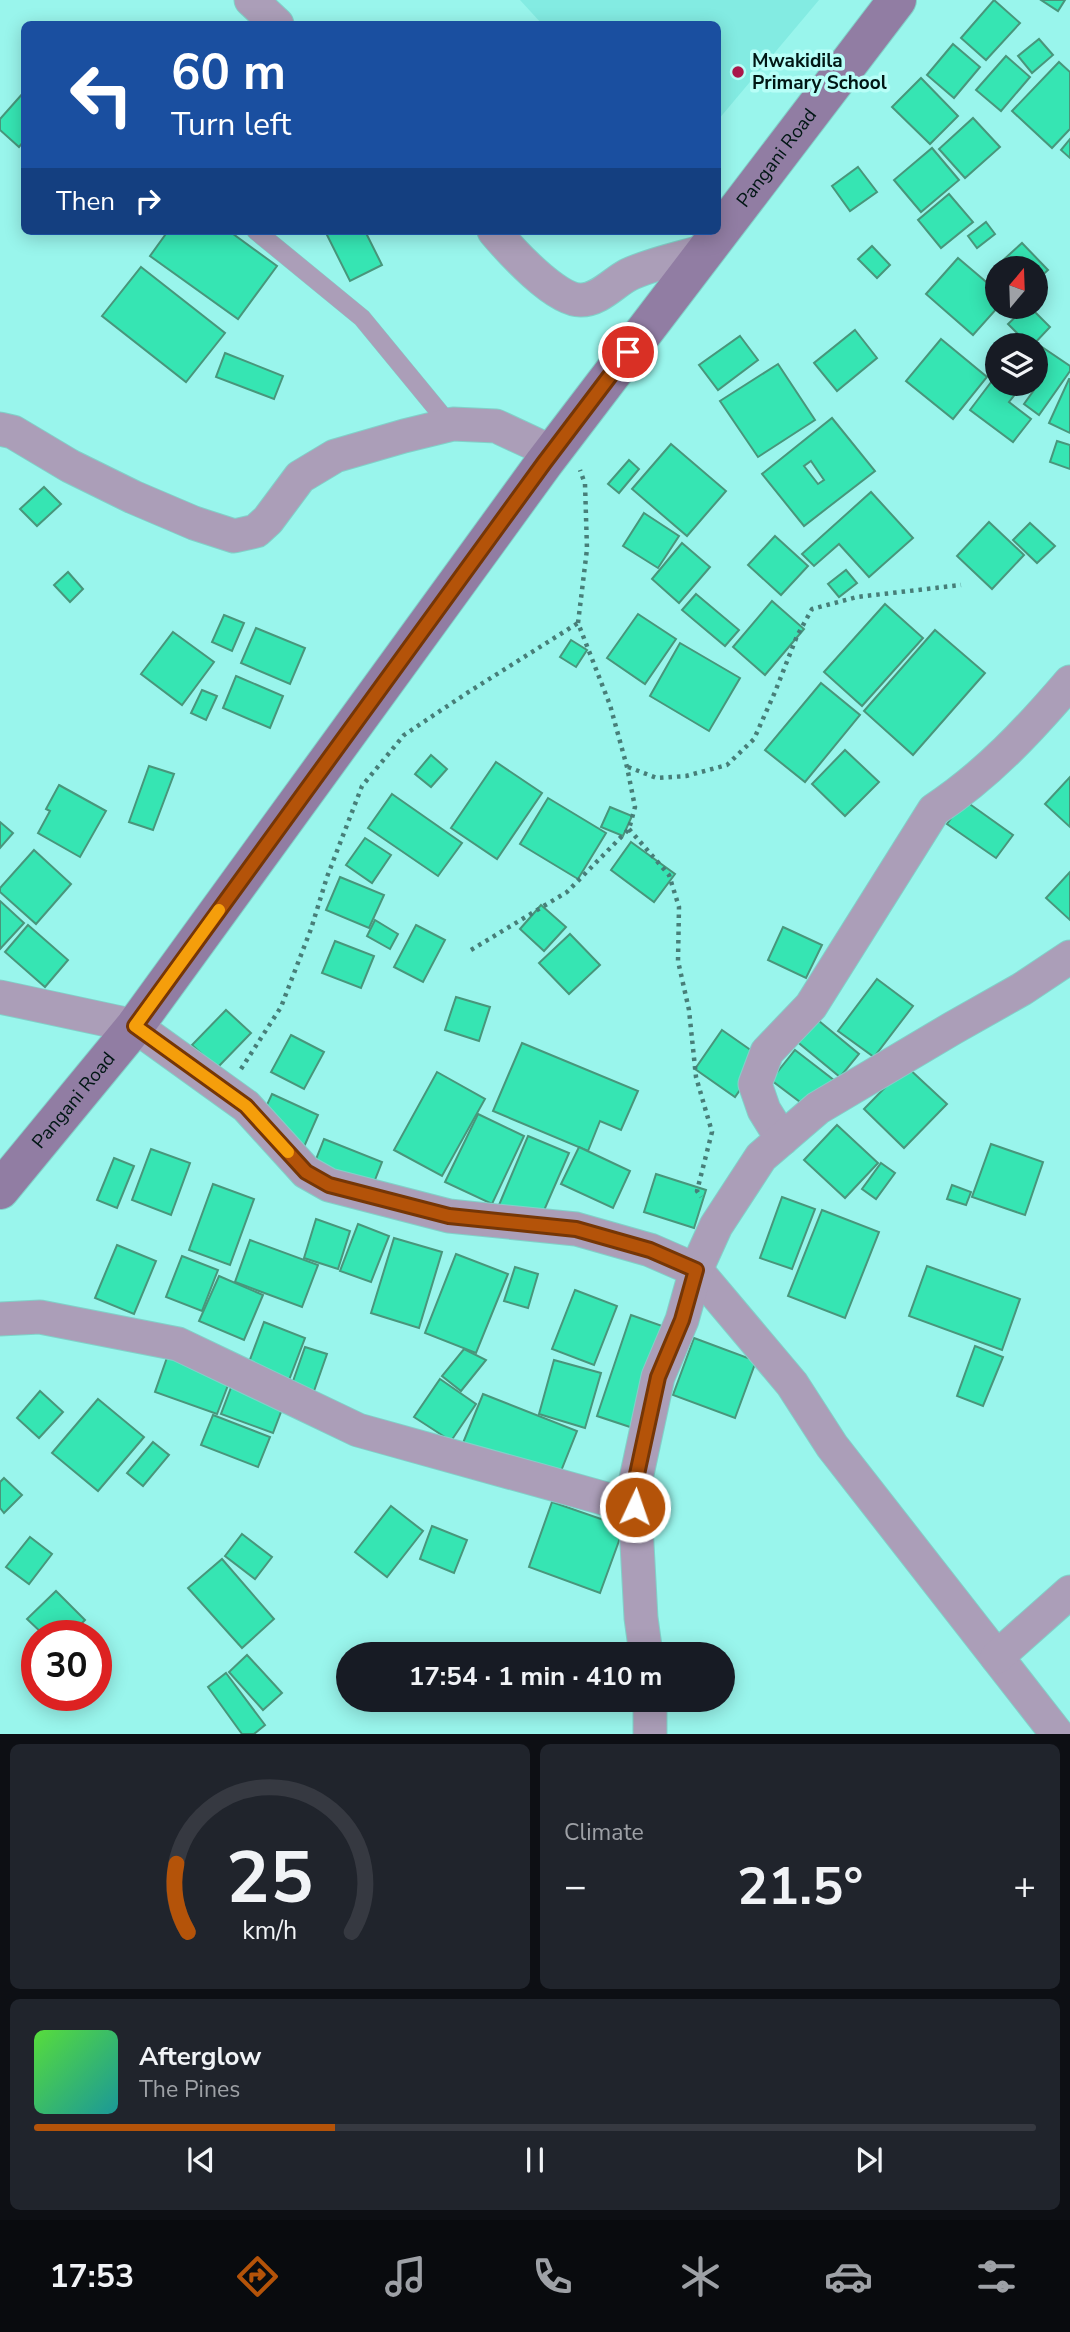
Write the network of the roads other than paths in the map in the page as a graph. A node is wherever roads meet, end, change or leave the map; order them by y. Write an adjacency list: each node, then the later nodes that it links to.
1 (251, 0): 3 (street)
2 (897, 0): 4 (main road, Pangani Road)
3 (274, 21)
4 (721, 230)
5 (261, 235): 9 (lane)
6 (497, 235): 8 (street)
7 (717, 235): 8 (main road, Pangani Road)
8 (705, 251): 11 (main road, Pangani Road)
9 (450, 425): 10 (street); 11 (street)
10 (4, 427)
11 (559, 443): 15 (main road, Pangani Road)
12 (1070, 682): 16 (street)
13 (1070, 957): 16 (street)
14 (0, 997): 15 (street)
15 (135, 1026): 17 (main road, Pangani Road); 18 (street)
16 (782, 1139): 18 (street)
17 (0, 1190)
18 (696, 1270): 20 (street); 23 (street)
19 (0, 1320): 20 (street)
20 (635, 1507): 22 (street)
21 (1070, 1592): 23 (street)
22 (644, 1642)
23 (997, 1657): 26 (street)
24 (650, 1712): 25 (street)
25 (650, 1734)
26 (1057, 1734)

